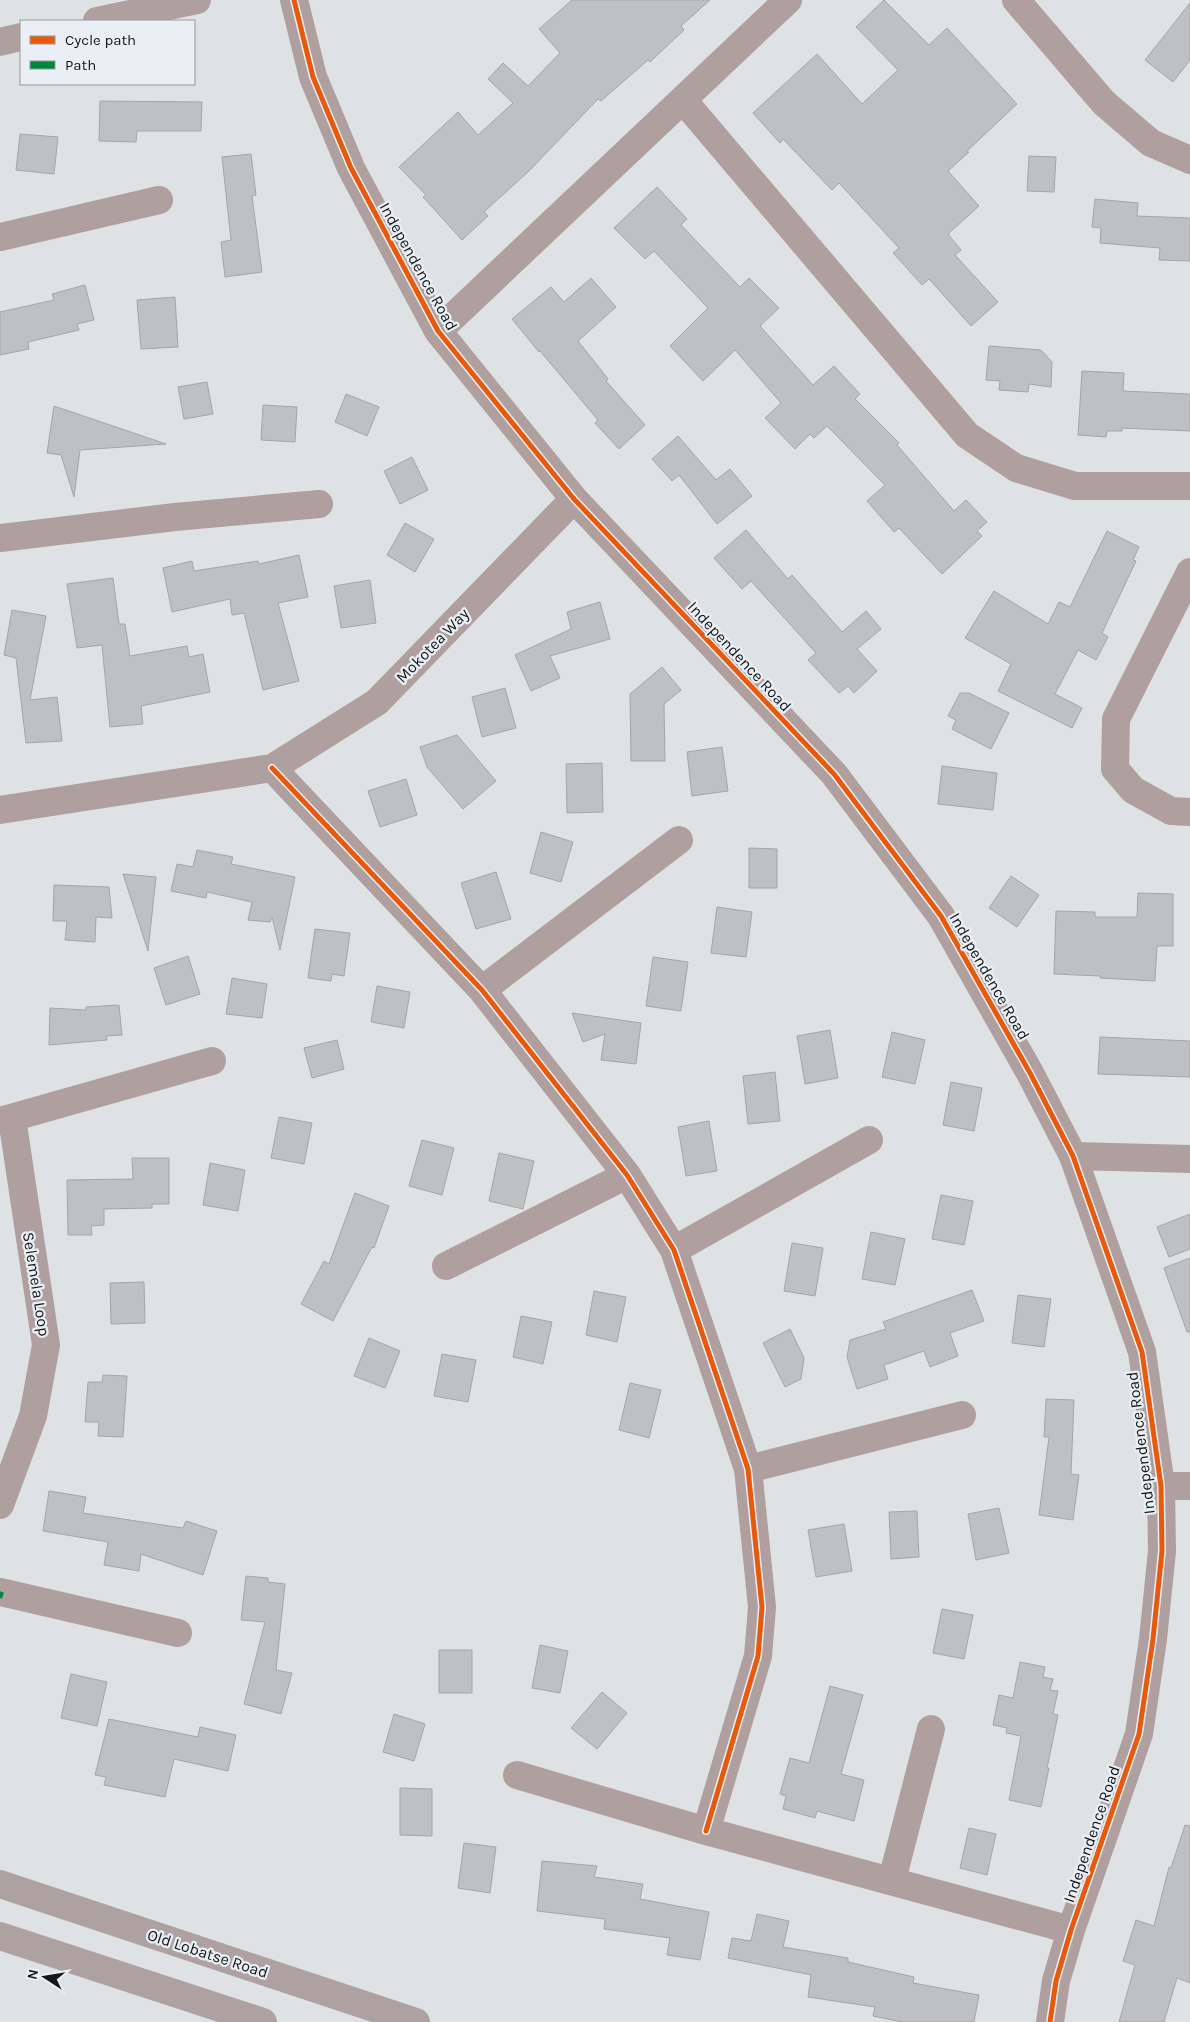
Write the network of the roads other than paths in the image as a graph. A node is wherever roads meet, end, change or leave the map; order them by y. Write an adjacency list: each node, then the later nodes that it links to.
1 (197, 0): 5 (street)
2 (294, 0): 12 (street, Independence Road)
3 (788, 0): 8 (street)
4 (1016, 0): 9 (street)
5 (102, 20)
6 (20, 37): 7 (street)
7 (0, 42)
8 (683, 100): 12 (street); 13 (street)
9 (1190, 160)
10 (159, 200): 11 (street)
11 (0, 236)
12 (438, 331): 14 (street, Independence Road)
13 (1190, 486)
14 (574, 499): 18 (street, Mokotea Way); 26 (street, Independence Road)
15 (319, 504): 16 (street)
16 (0, 538)
17 (1190, 572): 20 (street)
18 (272, 768): 19 (street); 22 (street)
19 (0, 810)
20 (1190, 812)
21 (679, 840): 22 (street)
22 (482, 990): 28 (street)
23 (212, 1062): 24 (street)
24 (6, 1119): 35 (street, Selemela Loop)
25 (868, 1140): 29 (street)
26 (1073, 1156): 27 (street); 33 (street, Independence Road)
27 (1190, 1159)
28 (626, 1175): 29 (street); 30 (street)
29 (674, 1250): 32 (street)
30 (446, 1266)
31 (962, 1415): 32 (street)
32 (748, 1469): 40 (street)
33 (1161, 1486): 34 (street); 43 (street, Independence Road)
34 (1190, 1486)
35 (0, 1505)
36 (0, 1592): 37 (street)
37 (178, 1633)
38 (931, 1729): 41 (street)
39 (517, 1775): 40 (street)
40 (706, 1831): 41 (street)
41 (892, 1880): 43 (street)
42 (0, 1884): 47 (main road, Old Lobatse Road)
43 (1071, 1930): 45 (street, Independence Road)
44 (0, 1936): 46 (main road)
45 (1056, 1981): 48 (street, Independence Road); 49 (street, Independence Road)
46 (263, 2022)
47 (416, 2022)
48 (1036, 2022)
49 (1050, 2022)

